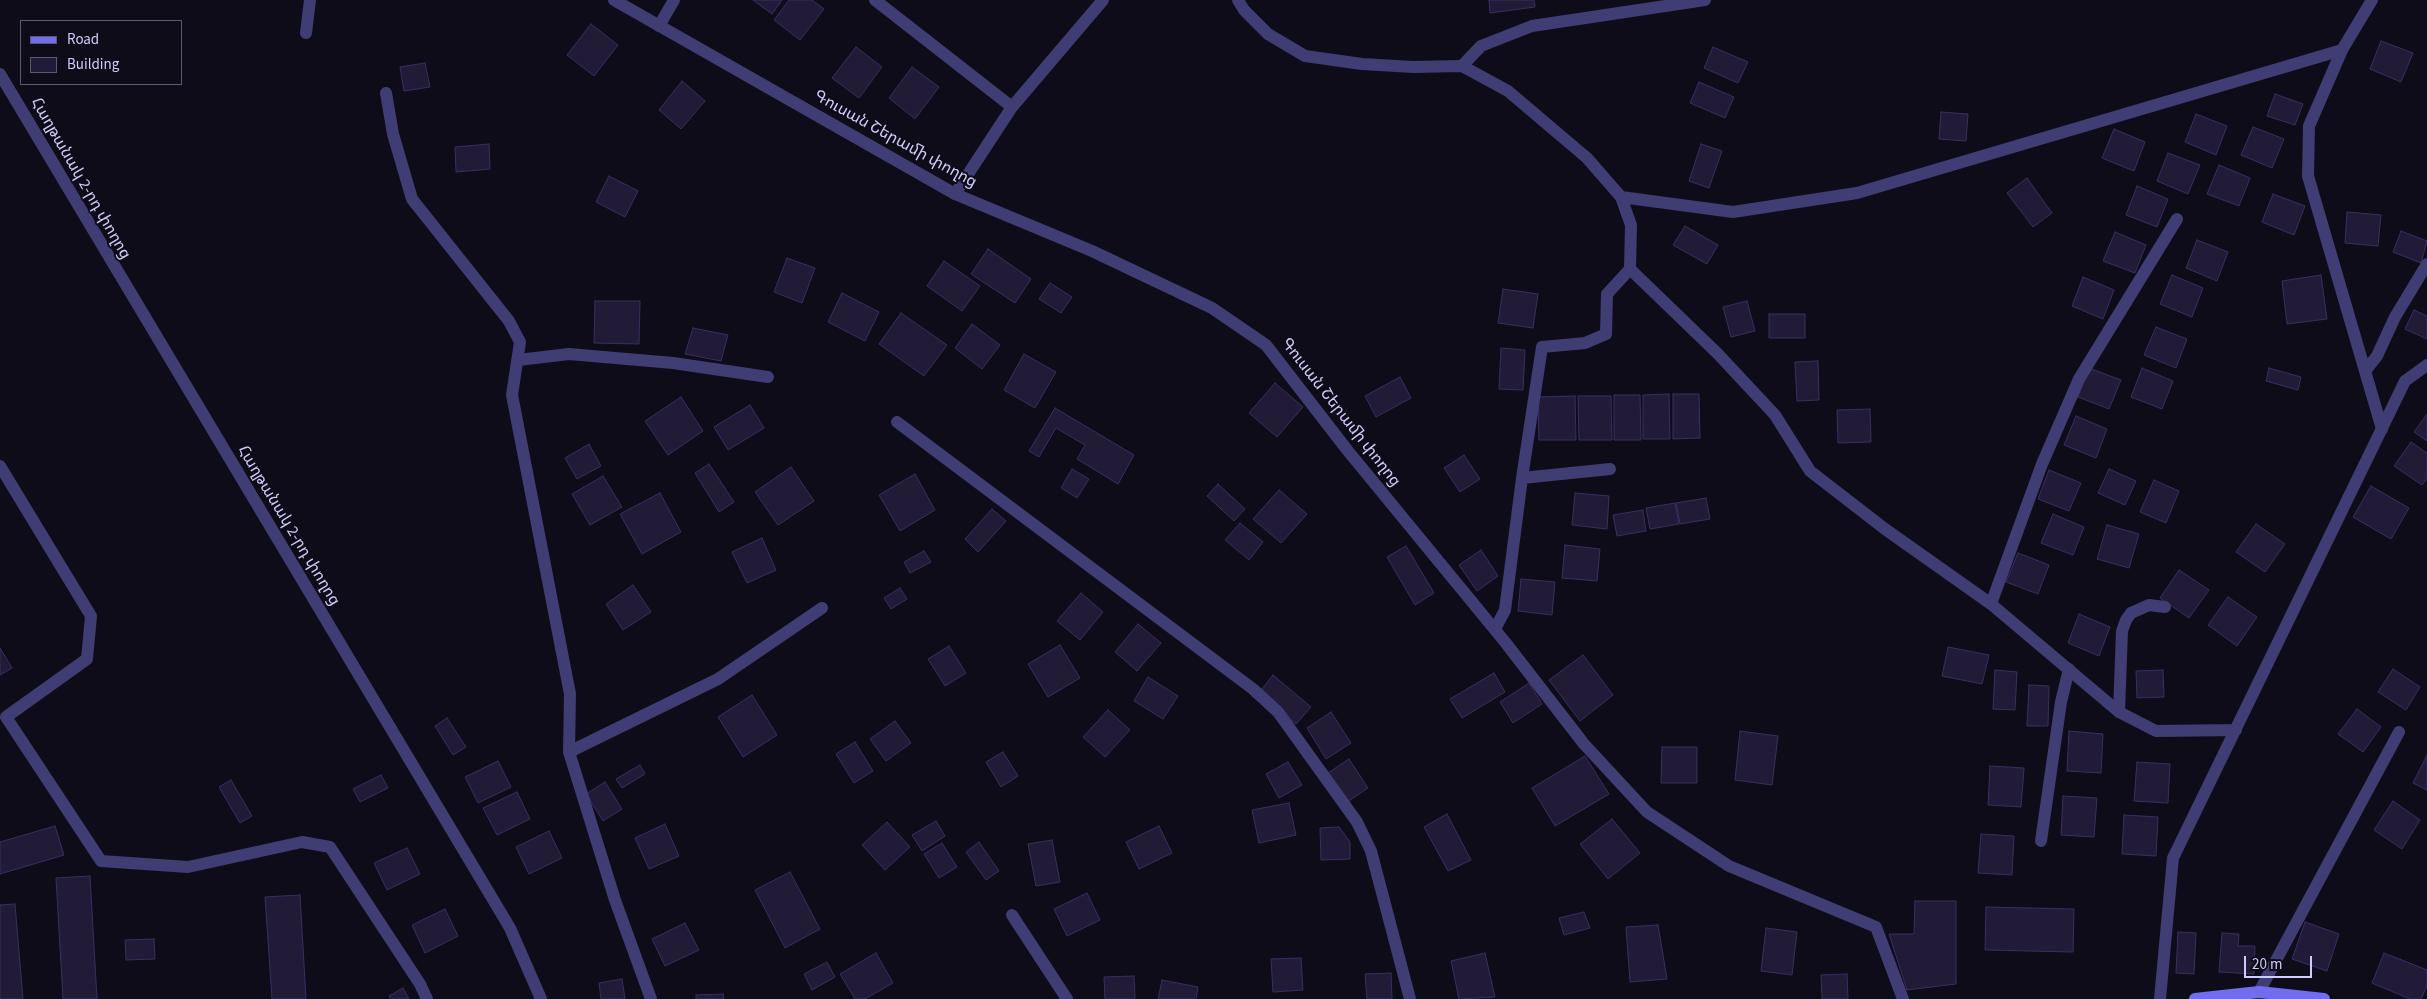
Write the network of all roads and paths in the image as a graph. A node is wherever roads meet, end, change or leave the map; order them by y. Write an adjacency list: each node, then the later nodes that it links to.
1 (310, 0): 10 (street)
2 (614, 0): 9 (street, Գուսան Շերամի փողոց)
3 (674, 0): 9 (street)
4 (875, 0): 15 (street)
5 (1103, 0): 15 (street)
6 (1238, 0): 12 (street)
7 (1705, 0): 12 (street)
8 (2372, 0): 11 (street)
9 (659, 26): 16 (street, Գուսան Շերամի փողոց)
10 (306, 33)
11 (2342, 50): 17 (street); 23 (street)
12 (1462, 66): 17 (street)
13 (0, 74): 44 (street, Հաղթանակ 2-րդ փողոց)
14 (386, 94): 21 (street)
15 (1012, 107): 16 (street)
16 (954, 194): 33 (street, Գուսան Շերամի փողոց)
17 (1620, 197): 20 (street)
18 (2177, 219): 30 (street)
19 (2427, 264): 23 (street)
20 (1630, 268): 29 (street); 30 (street)
21 (518, 360): 24 (street); 39 (street)
22 (2427, 365): 26 (street)
23 (2366, 371): 26 (street)
24 (768, 377)
25 (897, 422): 47 (street)
26 (2382, 429): 37 (street)
27 (0, 466): 36 (street)
28 (1610, 469): 29 (street)
29 (1522, 478): 33 (street)
30 (1991, 604): 34 (street)
31 (2165, 607): 35 (street)
32 (822, 608): 39 (street)
33 (1495, 629): 48 (street, Գուսան Շերամի փողոց)
34 (2068, 669): 35 (street); 40 (street)
35 (2119, 712): 37 (street)
36 (3, 718): 43 (street)
37 (2236, 730): 49 (street)
38 (2399, 732): 42 (street)
39 (568, 752): 45 (street)
40 (2042, 841)
41 (1012, 915): 46 (street)
42 (2259, 992): 50 (street); 51 (street)
43 (427, 999)
44 (541, 999)
45 (651, 999)
46 (1067, 999)
47 (1410, 999)
48 (1903, 999)
49 (2160, 999)
50 (2195, 999)
51 (2324, 999)

